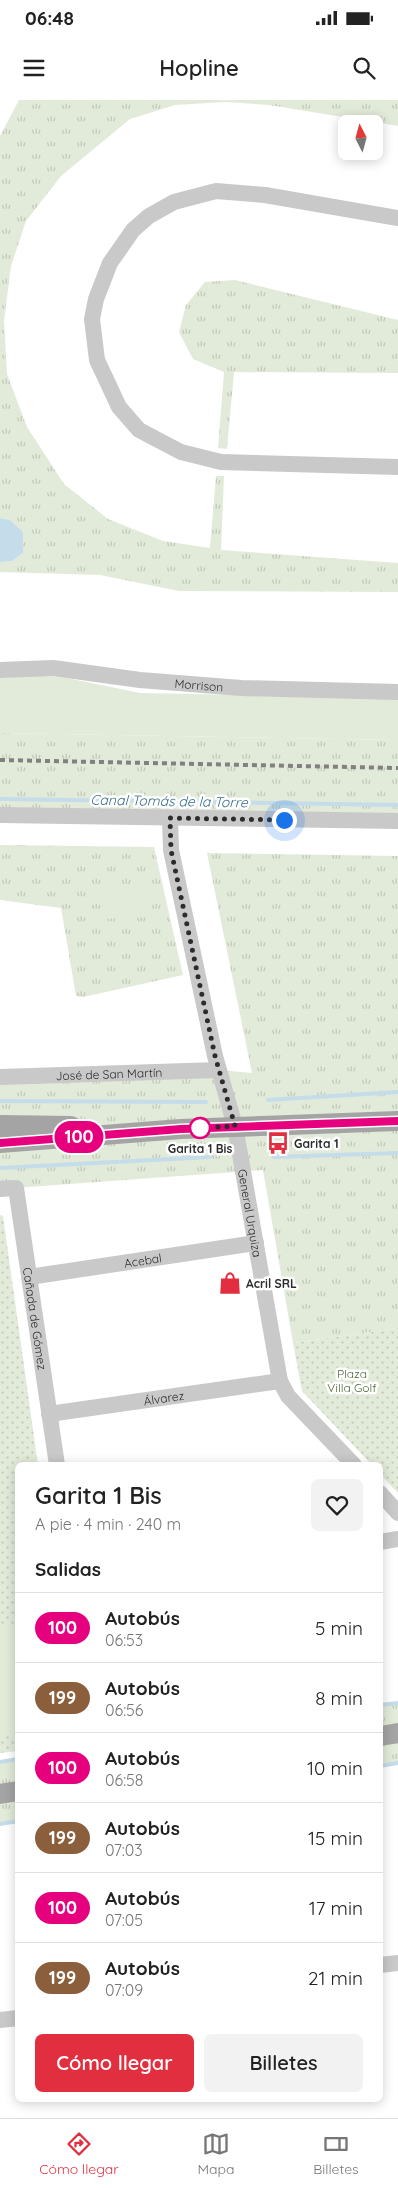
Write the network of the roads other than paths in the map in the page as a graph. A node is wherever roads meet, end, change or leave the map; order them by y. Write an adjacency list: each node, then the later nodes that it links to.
1 (398, 218): 2 (street)
2 (398, 467)
3 (0, 670): 4 (street, Morrison)
4 (398, 692)
5 (0, 814): 6 (street)
6 (170, 818): 7 (street); 8 (street, General Urquiza)
7 (398, 821)
8 (218, 1070): 9 (street, José de San Martín); 12 (street, General Urquiza)
9 (0, 1077)
10 (398, 1121): 12 (main road)
11 (0, 1125): 13 (main road)
12 (235, 1126): 13 (main road); 16 (street, General Urquiza)
13 (181, 1129): 14 (main road)
14 (0, 1143)
15 (0, 1189): 17 (street, Cañada de Gómez)
16 (256, 1243): 17 (street, Acebal); 18 (street, General Urquiza)
17 (29, 1277): 19 (street, Cañada de Gómez)
18 (280, 1381): 19 (street, Álvarez); 21 (street, General Urquiza)
19 (50, 1414): 20 (street, Cañada de Gómez)
20 (57, 1462)
21 (351, 1462)
22 (383, 1496): 23 (street)
23 (398, 1513)
24 (398, 1539): 25 (street)
25 (383, 1542)
26 (398, 1733): 27 (main road)
27 (383, 1736)
28 (15, 1792): 29 (main road)
29 (0, 1794)
30 (398, 1963): 31 (street)
31 (383, 1965)
32 (15, 2018): 33 (street)
33 (0, 2020)

